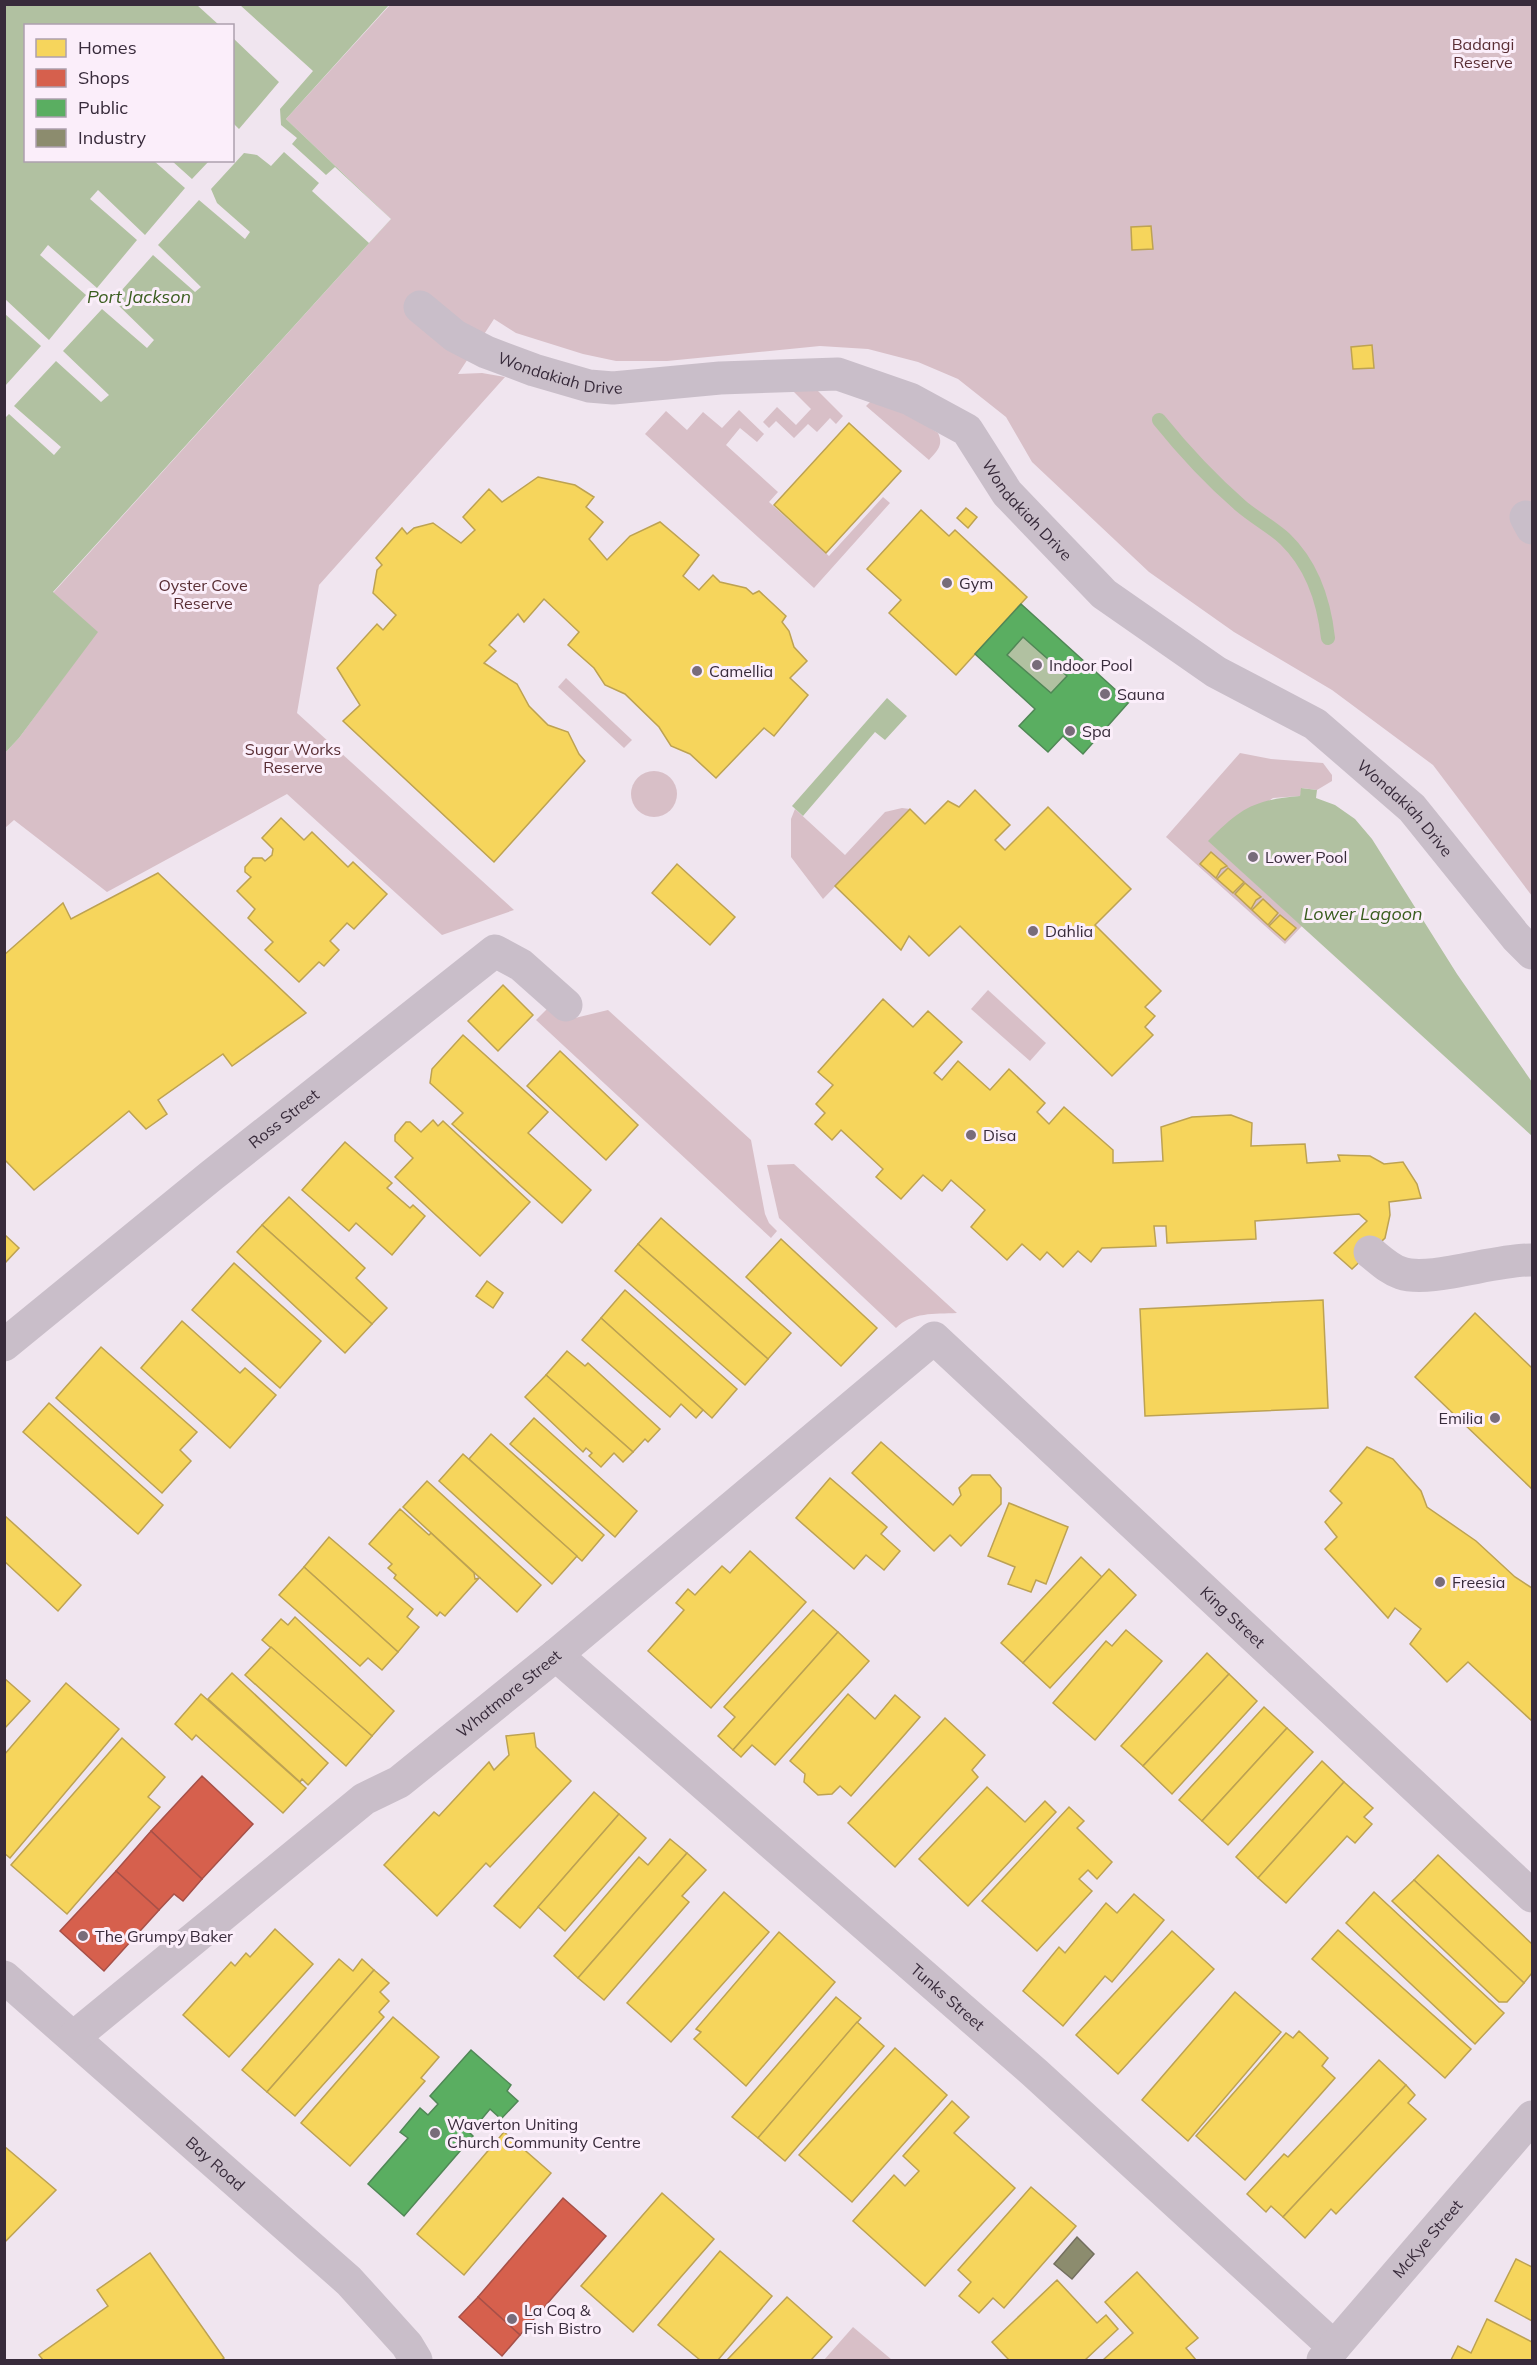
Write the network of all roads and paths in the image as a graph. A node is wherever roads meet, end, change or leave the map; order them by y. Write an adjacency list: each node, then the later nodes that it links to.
1 (420, 307): 2 (street, Wondakiah Drive)
2 (1533, 953)
3 (566, 1005): 7 (street, Ross Street)
4 (1370, 1252): 5 (street)
5 (1533, 1260)
6 (934, 1338): 8 (street, Whatmore Street); 9 (street, King Street)
7 (4, 1345)
8 (556, 1656): 11 (street, Whatmore Street); 13 (street, Tunks Street)
9 (1533, 1896)
10 (4, 1977): 11 (street, Bay Road)
11 (74, 2037): 14 (street, Bay Road)
12 (1533, 2118): 13 (street, McKye Street)
13 (1329, 2354)
14 (416, 2361)

